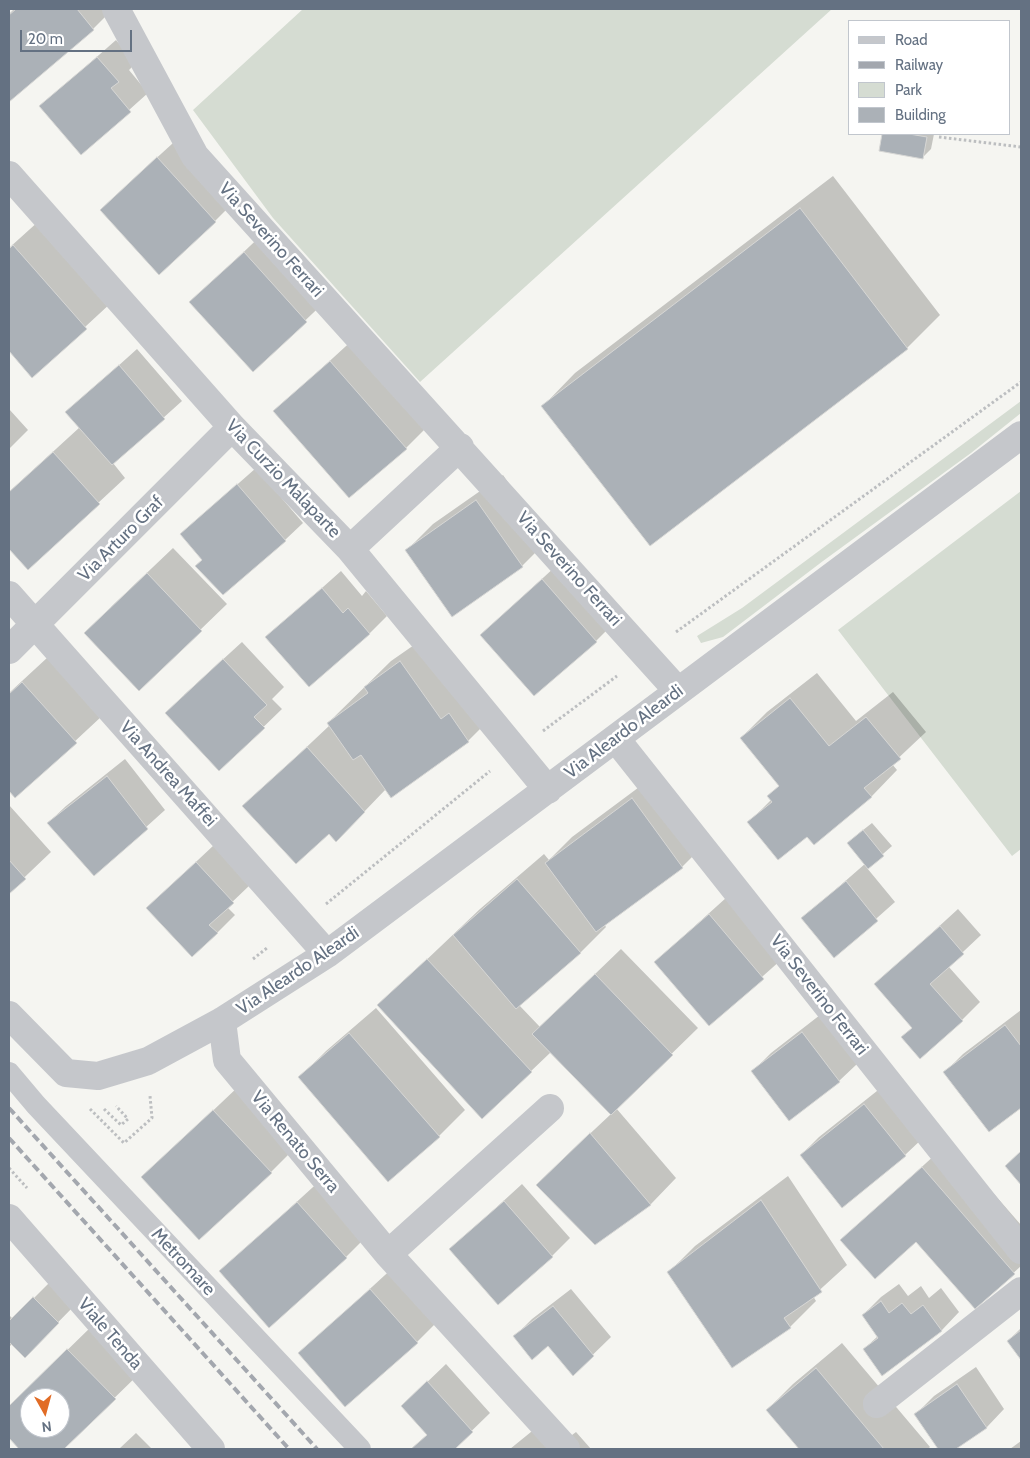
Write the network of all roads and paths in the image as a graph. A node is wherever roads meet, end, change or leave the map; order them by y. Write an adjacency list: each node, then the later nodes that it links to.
1 (116, 9): 8 (street, Via Severino Ferrari)
2 (939, 137): 3 (path)
3 (1021, 147)
4 (9, 175): 6 (street, Via Curzio Malaparte)
5 (1021, 382): 12 (path)
6 (232, 427): 9 (street, Via Curzio Malaparte); 11 (street, Via Arturo Graf)
7 (1021, 435): 15 (street, Via Aleardo Aleardi)
8 (460, 446): 9 (street); 15 (street, Via Severino Ferrari)
9 (350, 549): 19 (street, Via Curzio Malaparte)
10 (9, 595): 11 (street, Via Andrea Maffei)
11 (36, 625): 13 (street, Via Arturo Graf); 21 (street, Via Andrea Maffei)
12 (676, 632)
13 (9, 650)
14 (617, 676): 16 (path)
15 (678, 691): 17 (street, Via Aleardo Aleardi)
16 (544, 730)
17 (616, 739): 19 (street, Via Aleardo Aleardi); 29 (street, Via Severino Ferrari)
18 (492, 769): 20 (path)
19 (548, 790): 21 (street, Via Aleardo Aleardi)
20 (319, 910)
21 (326, 954): 23 (street, Via Aleardo Aleardi)
22 (9, 1015): 23 (street, Via Aleardo Aleardi)
23 (222, 1021): 30 (street, Via Renato Serra)
24 (9, 1073): 34 (lane, Metromare)
25 (150, 1093): 27 (path)
26 (550, 1108): 30 (street)
27 (124, 1143)
28 (9, 1218): 33 (street, Viale Tenda)
29 (1021, 1250)
30 (388, 1254): 35 (street, Via Renato Serra)
31 (1021, 1291): 32 (street)
32 (877, 1404)
33 (211, 1449)
34 (360, 1449)
35 (566, 1449)

